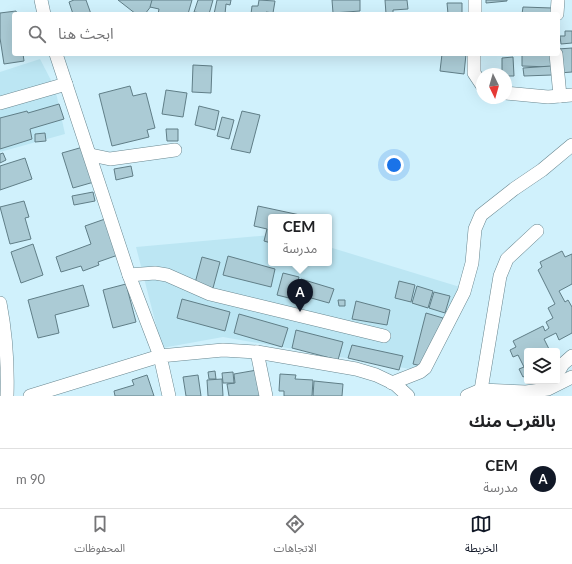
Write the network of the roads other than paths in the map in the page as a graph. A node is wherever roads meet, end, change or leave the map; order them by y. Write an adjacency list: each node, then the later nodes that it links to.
1 (41, 0): 4 (street)
2 (475, 0): 5 (street)
3 (558, 0): 6 (street)
4 (44, 12)
5 (475, 12)
6 (557, 12)
7 (57, 56): 11 (street)
8 (474, 56): 10 (street)
9 (556, 56): 13 (street)
10 (476, 76)
11 (66, 84): 14 (street); 17 (street)
12 (512, 94): 13 (street)
13 (566, 96)
14 (0, 103)
15 (572, 145): 28 (street)
16 (175, 150): 17 (street)
17 (91, 155): 19 (street)
18 (536, 231): 30 (street)
19 (129, 275): 22 (street); 24 (street)
20 (0, 303): 21 (street)
21 (2, 325): 32 (street)
22 (384, 336)
23 (257, 352): 24 (street); 28 (street); 35 (street)
24 (160, 356): 31 (street); 34 (street)
25 (572, 356): 26 (street)
26 (560, 369)
27 (572, 377): 29 (street)
28 (392, 383): 36 (street)
29 (550, 385): 30 (street)
30 (480, 390): 37 (street)
31 (55, 392): 33 (street)
32 (7, 396)
33 (30, 396)
34 (169, 396)
35 (266, 396)
36 (408, 396)
37 (467, 396)

